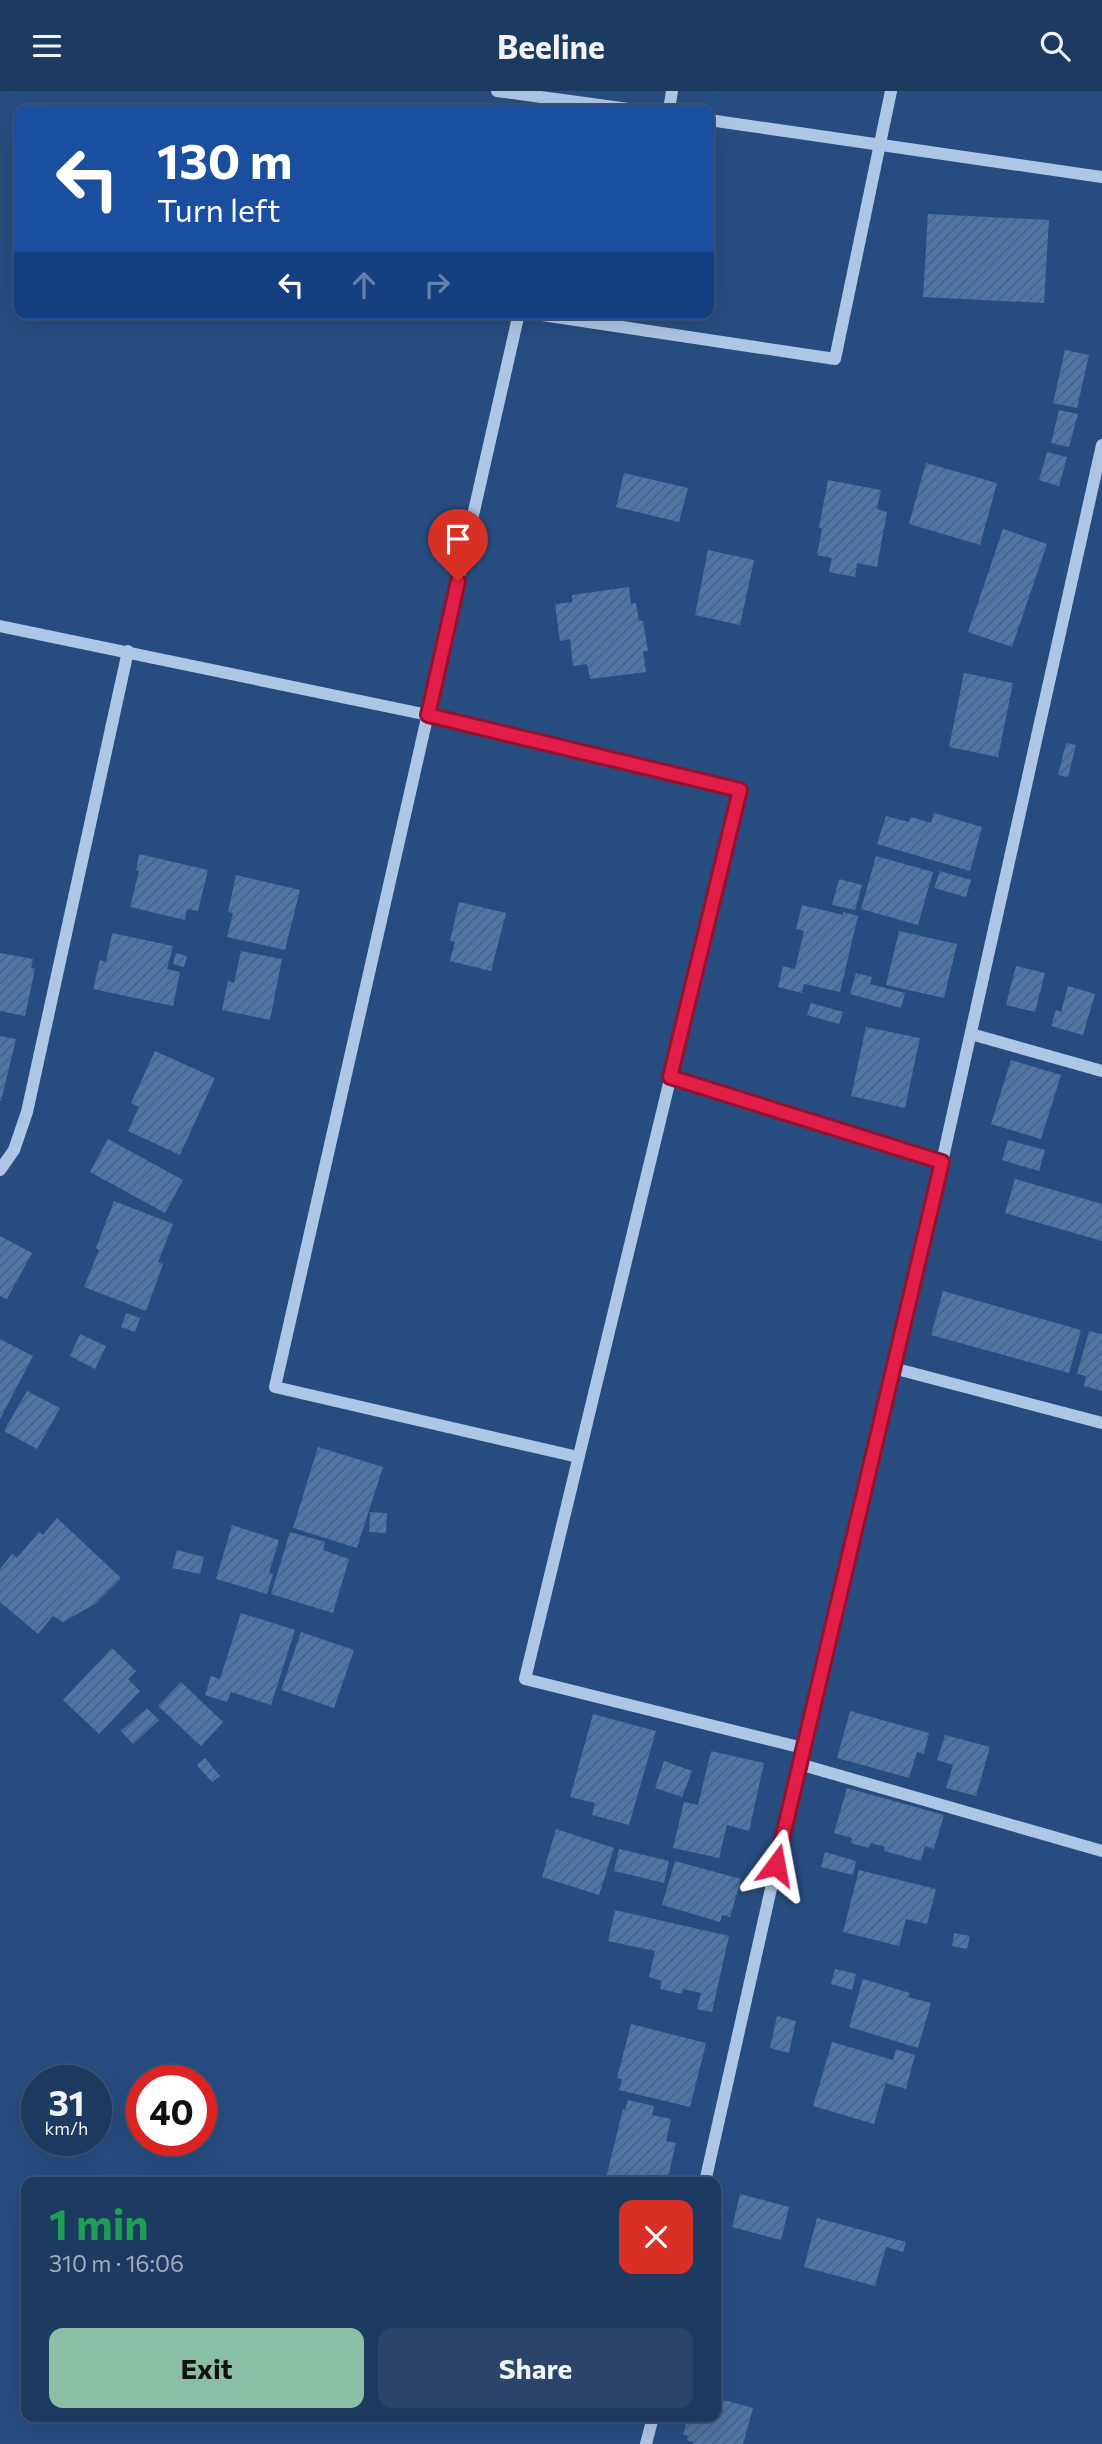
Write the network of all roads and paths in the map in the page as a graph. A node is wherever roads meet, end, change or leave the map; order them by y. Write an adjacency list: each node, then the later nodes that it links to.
1 (497, 91): 3 (street)
2 (891, 91): 5 (street)
3 (563, 105)
4 (714, 121): 5 (street)
5 (880, 144): 6 (street); 8 (street)
6 (1102, 177)
7 (518, 319): 12 (street)
8 (569, 319)
9 (1102, 445): 13 (street)
10 (0, 626): 11 (street)
11 (128, 652): 12 (street); 17 (street)
12 (428, 715): 15 (street); 20 (street)
13 (971, 1034): 14 (street); 16 (street)
14 (1102, 1071)
15 (670, 1077): 16 (street); 20 (street)
16 (942, 1162): 18 (street)
17 (0, 1170)
18 (893, 1368): 19 (street); 21 (street)
19 (1102, 1423)
20 (578, 1457): 21 (street)
21 (803, 1748): 22 (street)
22 (799, 1763): 23 (street); 24 (street)
23 (1102, 1851)
24 (706, 2177)
25 (652, 2422): 26 (street)
26 (646, 2444)

